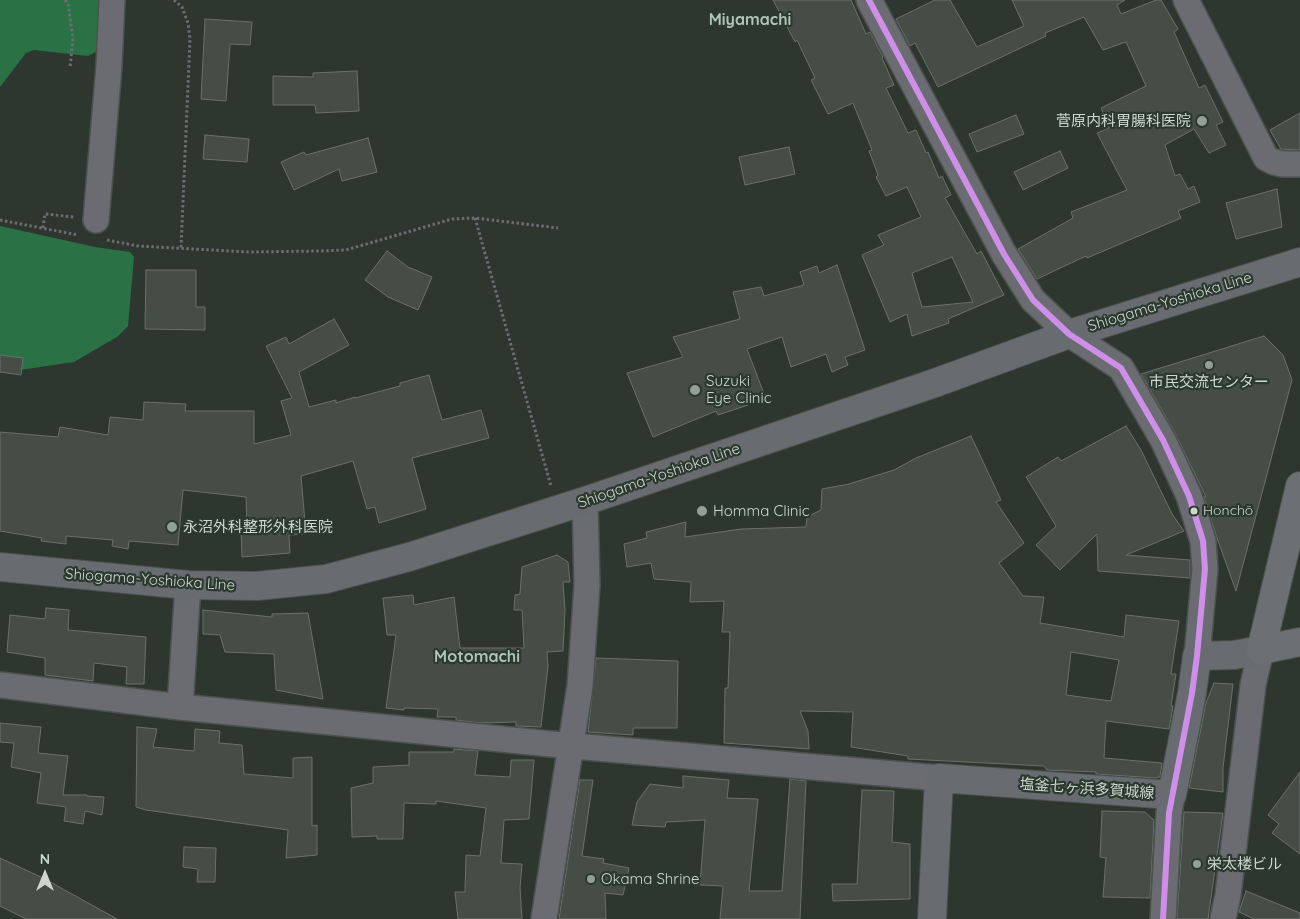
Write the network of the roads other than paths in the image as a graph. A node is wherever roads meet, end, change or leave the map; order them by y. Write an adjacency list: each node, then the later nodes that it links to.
1 (112, 0): 5 (street)
2 (869, 0): 7 (street)
3 (1186, 0): 4 (street)
4 (1300, 164)
5 (95, 232)
6 (1300, 262): 7 (main road, Shiogama-Yoshioka Line)
7 (1069, 334): 9 (main road, Shiogama-Yoshioka Line); 14 (street)
8 (1300, 486): 13 (highway)
9 (586, 502): 11 (main road, Shiogama-Yoshioka Line); 17 (street)
10 (0, 567): 11 (main road, Shiogama-Yoshioka Line)
11 (188, 585): 16 (street)
12 (1300, 642): 13 (highway)
13 (1261, 650): 14 (main road); 23 (street)
14 (1197, 656): 19 (main road, 塩釜七ヶ浜多賀城線)
15 (0, 685): 16 (street)
16 (180, 707): 17 (street)
17 (571, 746): 18 (street); 20 (street)
18 (939, 778): 19 (main road, 塩釜七ヶ浜多賀城線); 21 (main road)
19 (1172, 795): 22 (street)
20 (544, 919)
21 (932, 919)
22 (1163, 919)
23 (1223, 919)

